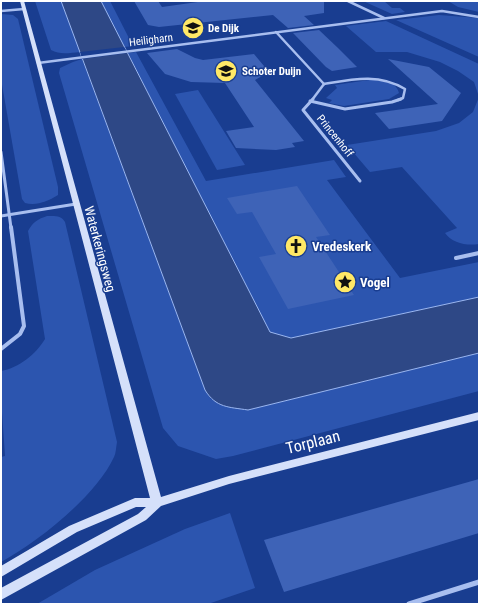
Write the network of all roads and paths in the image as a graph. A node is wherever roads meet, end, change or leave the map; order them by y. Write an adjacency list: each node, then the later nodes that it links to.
1 (348, 1): 5 (street)
2 (23, 5): 3 (street); 7 (street, Waterkeringsweg)
3 (1, 11)
4 (479, 17): 5 (street, Heiligharn)
5 (384, 18): 6 (street, Heiligharn)
6 (276, 32): 7 (street, Heiligharn); 8 (street)
7 (38, 63): 12 (street, Waterkeringsweg)
8 (324, 84): 9 (street, Princenhoff); 9 (street, Princenhoff)
9 (310, 101): 11 (street, Princenhoff)
10 (1, 152): 13 (street)
11 (360, 182)
12 (76, 204): 13 (street); 19 (street, Waterkeringsweg)
13 (10, 215): 14 (street); 17 (street)
14 (1, 216)
15 (479, 253): 16 (street)
16 (456, 258)
17 (1, 349)
18 (479, 416): 19 (street, Torplaan)
19 (156, 503): 20 (street, Torplaan); 22 (street, Torplaan)
20 (1, 572)
21 (479, 582): 23 (street)
22 (1, 594)
23 (409, 604)

